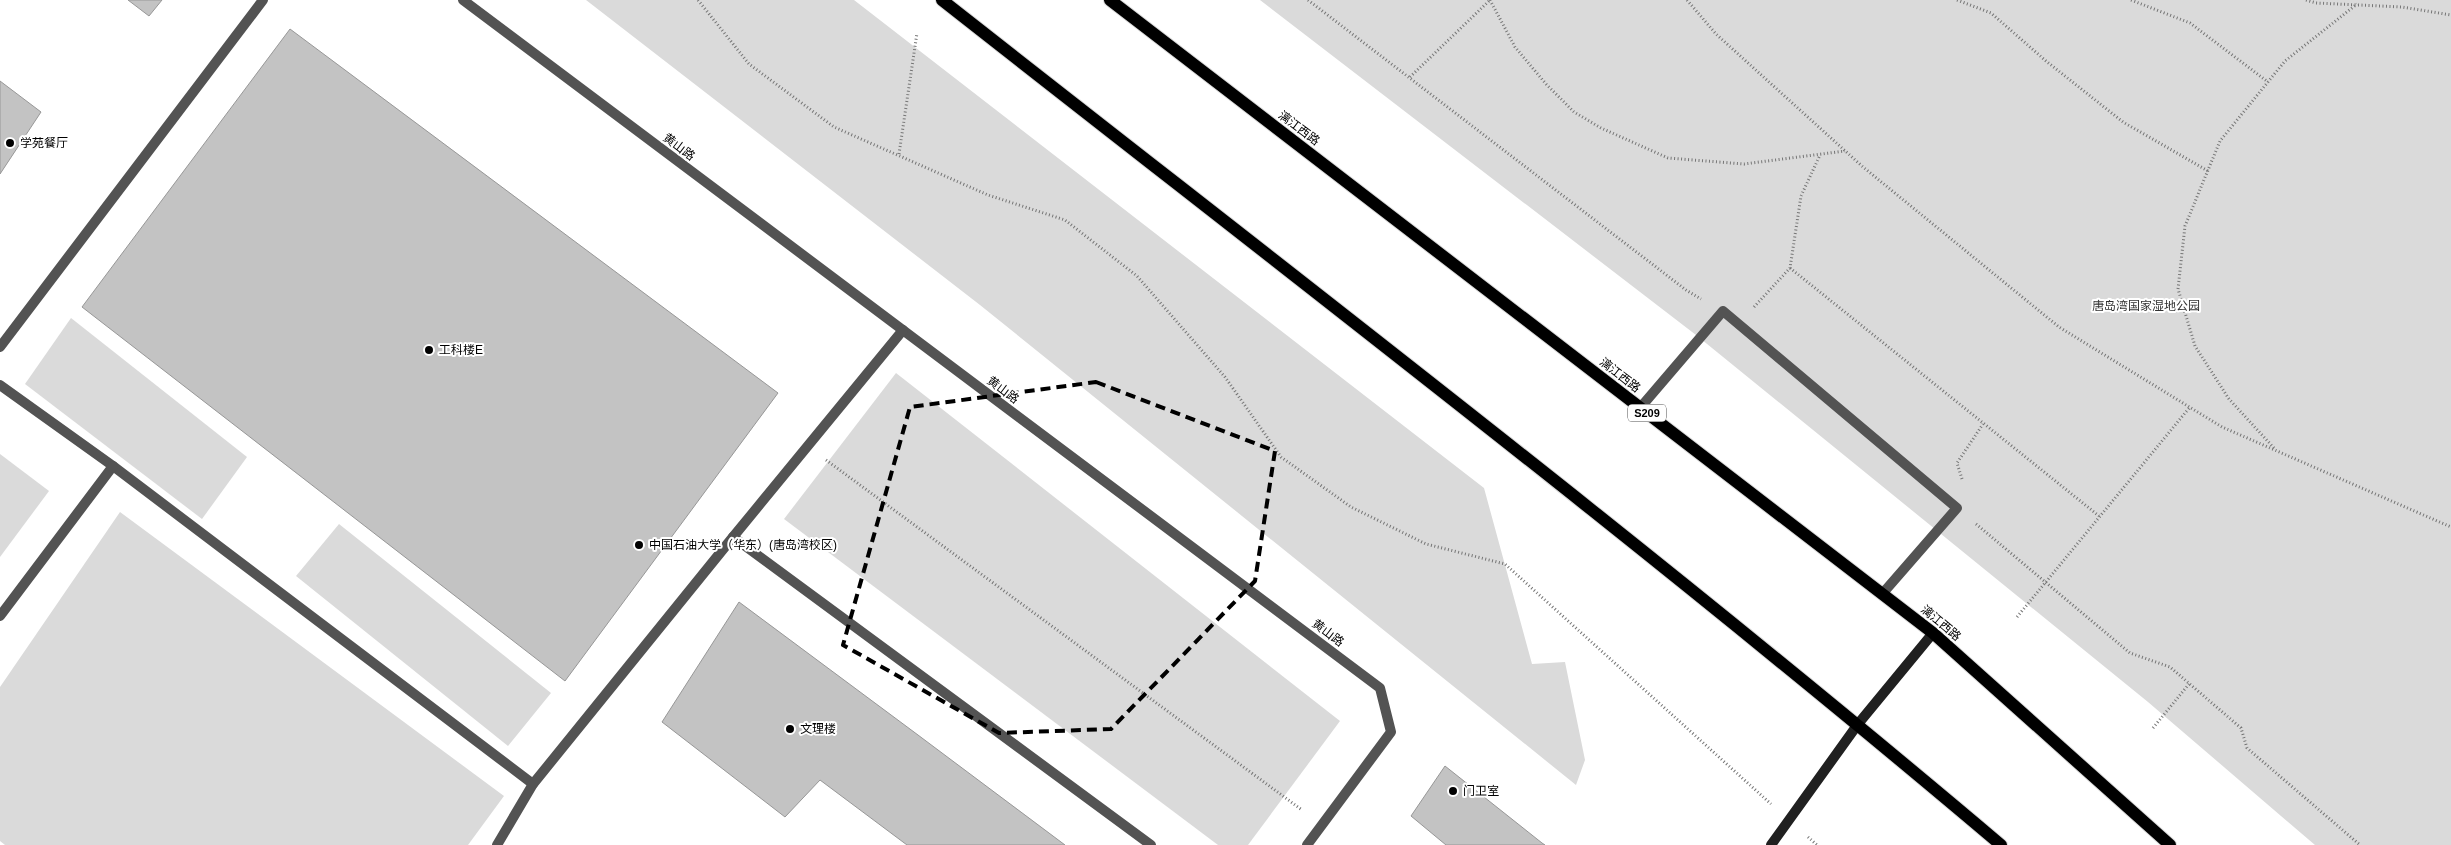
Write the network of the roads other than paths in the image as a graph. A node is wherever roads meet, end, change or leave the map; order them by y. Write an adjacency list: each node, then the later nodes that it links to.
1 (263, 0): 6 (street)
2 (463, 0): 5 (street, 黄山路)
3 (942, 0): 14 (main road)
4 (1110, 0): 8 (main road, 漓江西路 / S209)
5 (903, 330): 10 (street); 18 (street, 黄山路)
6 (0, 347)
7 (0, 385): 9 (street)
8 (1640, 408): 11 (main road, 漓江西路 / S209); 11 (street)
9 (113, 466): 12 (street); 15 (street)
10 (733, 537): 15 (street); 17 (street)
11 (1883, 594): 13 (main road, 漓江西路 / S209)
12 (0, 616)
13 (1933, 632): 14 (street); 21 (main road, 漓江西路 / S209)
14 (1858, 724): 19 (street); 20 (main road)
15 (533, 784): 16 (street)
16 (497, 845)
17 (1151, 845)
18 (1307, 845)
19 (1772, 845)
20 (2001, 845)
21 (2170, 845)

